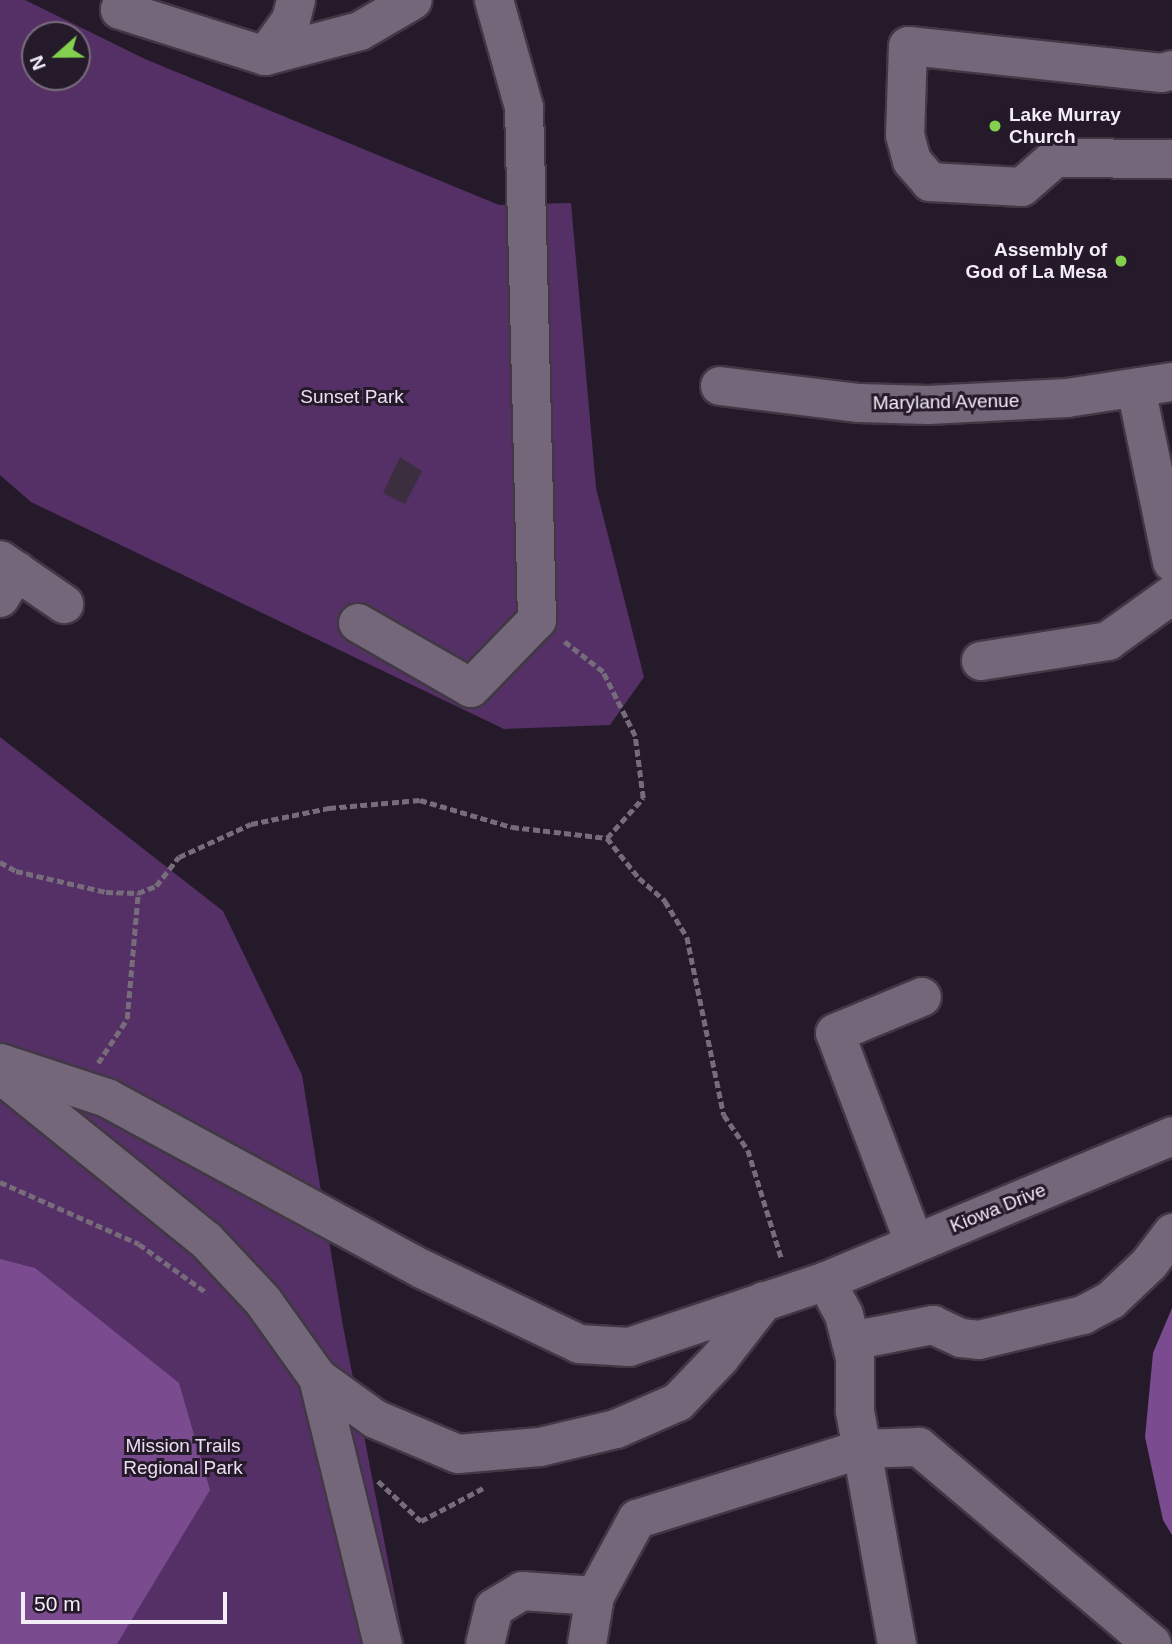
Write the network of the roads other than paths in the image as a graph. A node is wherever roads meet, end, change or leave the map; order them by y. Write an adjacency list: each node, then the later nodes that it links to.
1 (123, 0): 5 (street)
2 (296, 0): 5 (street)
3 (413, 0): 5 (street)
4 (494, 0): 14 (street)
5 (265, 56)
6 (1172, 70): 7 (street)
7 (1172, 159)
8 (1154, 385): 9 (street, Maryland Avenue); 10 (street)
9 (720, 386)
10 (1172, 562)
11 (6, 576): 13 (street)
12 (1172, 595): 15 (street)
13 (65, 604)
14 (358, 623)
15 (981, 661)
16 (922, 997): 21 (street)
17 (0, 1063): 23 (street, Kiowa Drive)
18 (0, 1074): 25 (street)
19 (1172, 1136): 21 (street, Kiowa Drive)
20 (1172, 1233): 24 (street)
21 (914, 1242): 22 (street, Kiowa Drive)
22 (826, 1281): 23 (street, Kiowa Drive); 24 (street)
23 (764, 1301): 25 (street)
24 (851, 1341): 26 (street)
25 (318, 1378): 28 (street)
26 (862, 1449): 27 (street); 31 (street); 32 (street)
27 (595, 1596): 29 (street); 30 (street)
28 (383, 1644)
29 (485, 1644)
30 (587, 1644)
31 (897, 1644)
32 (1152, 1644)

